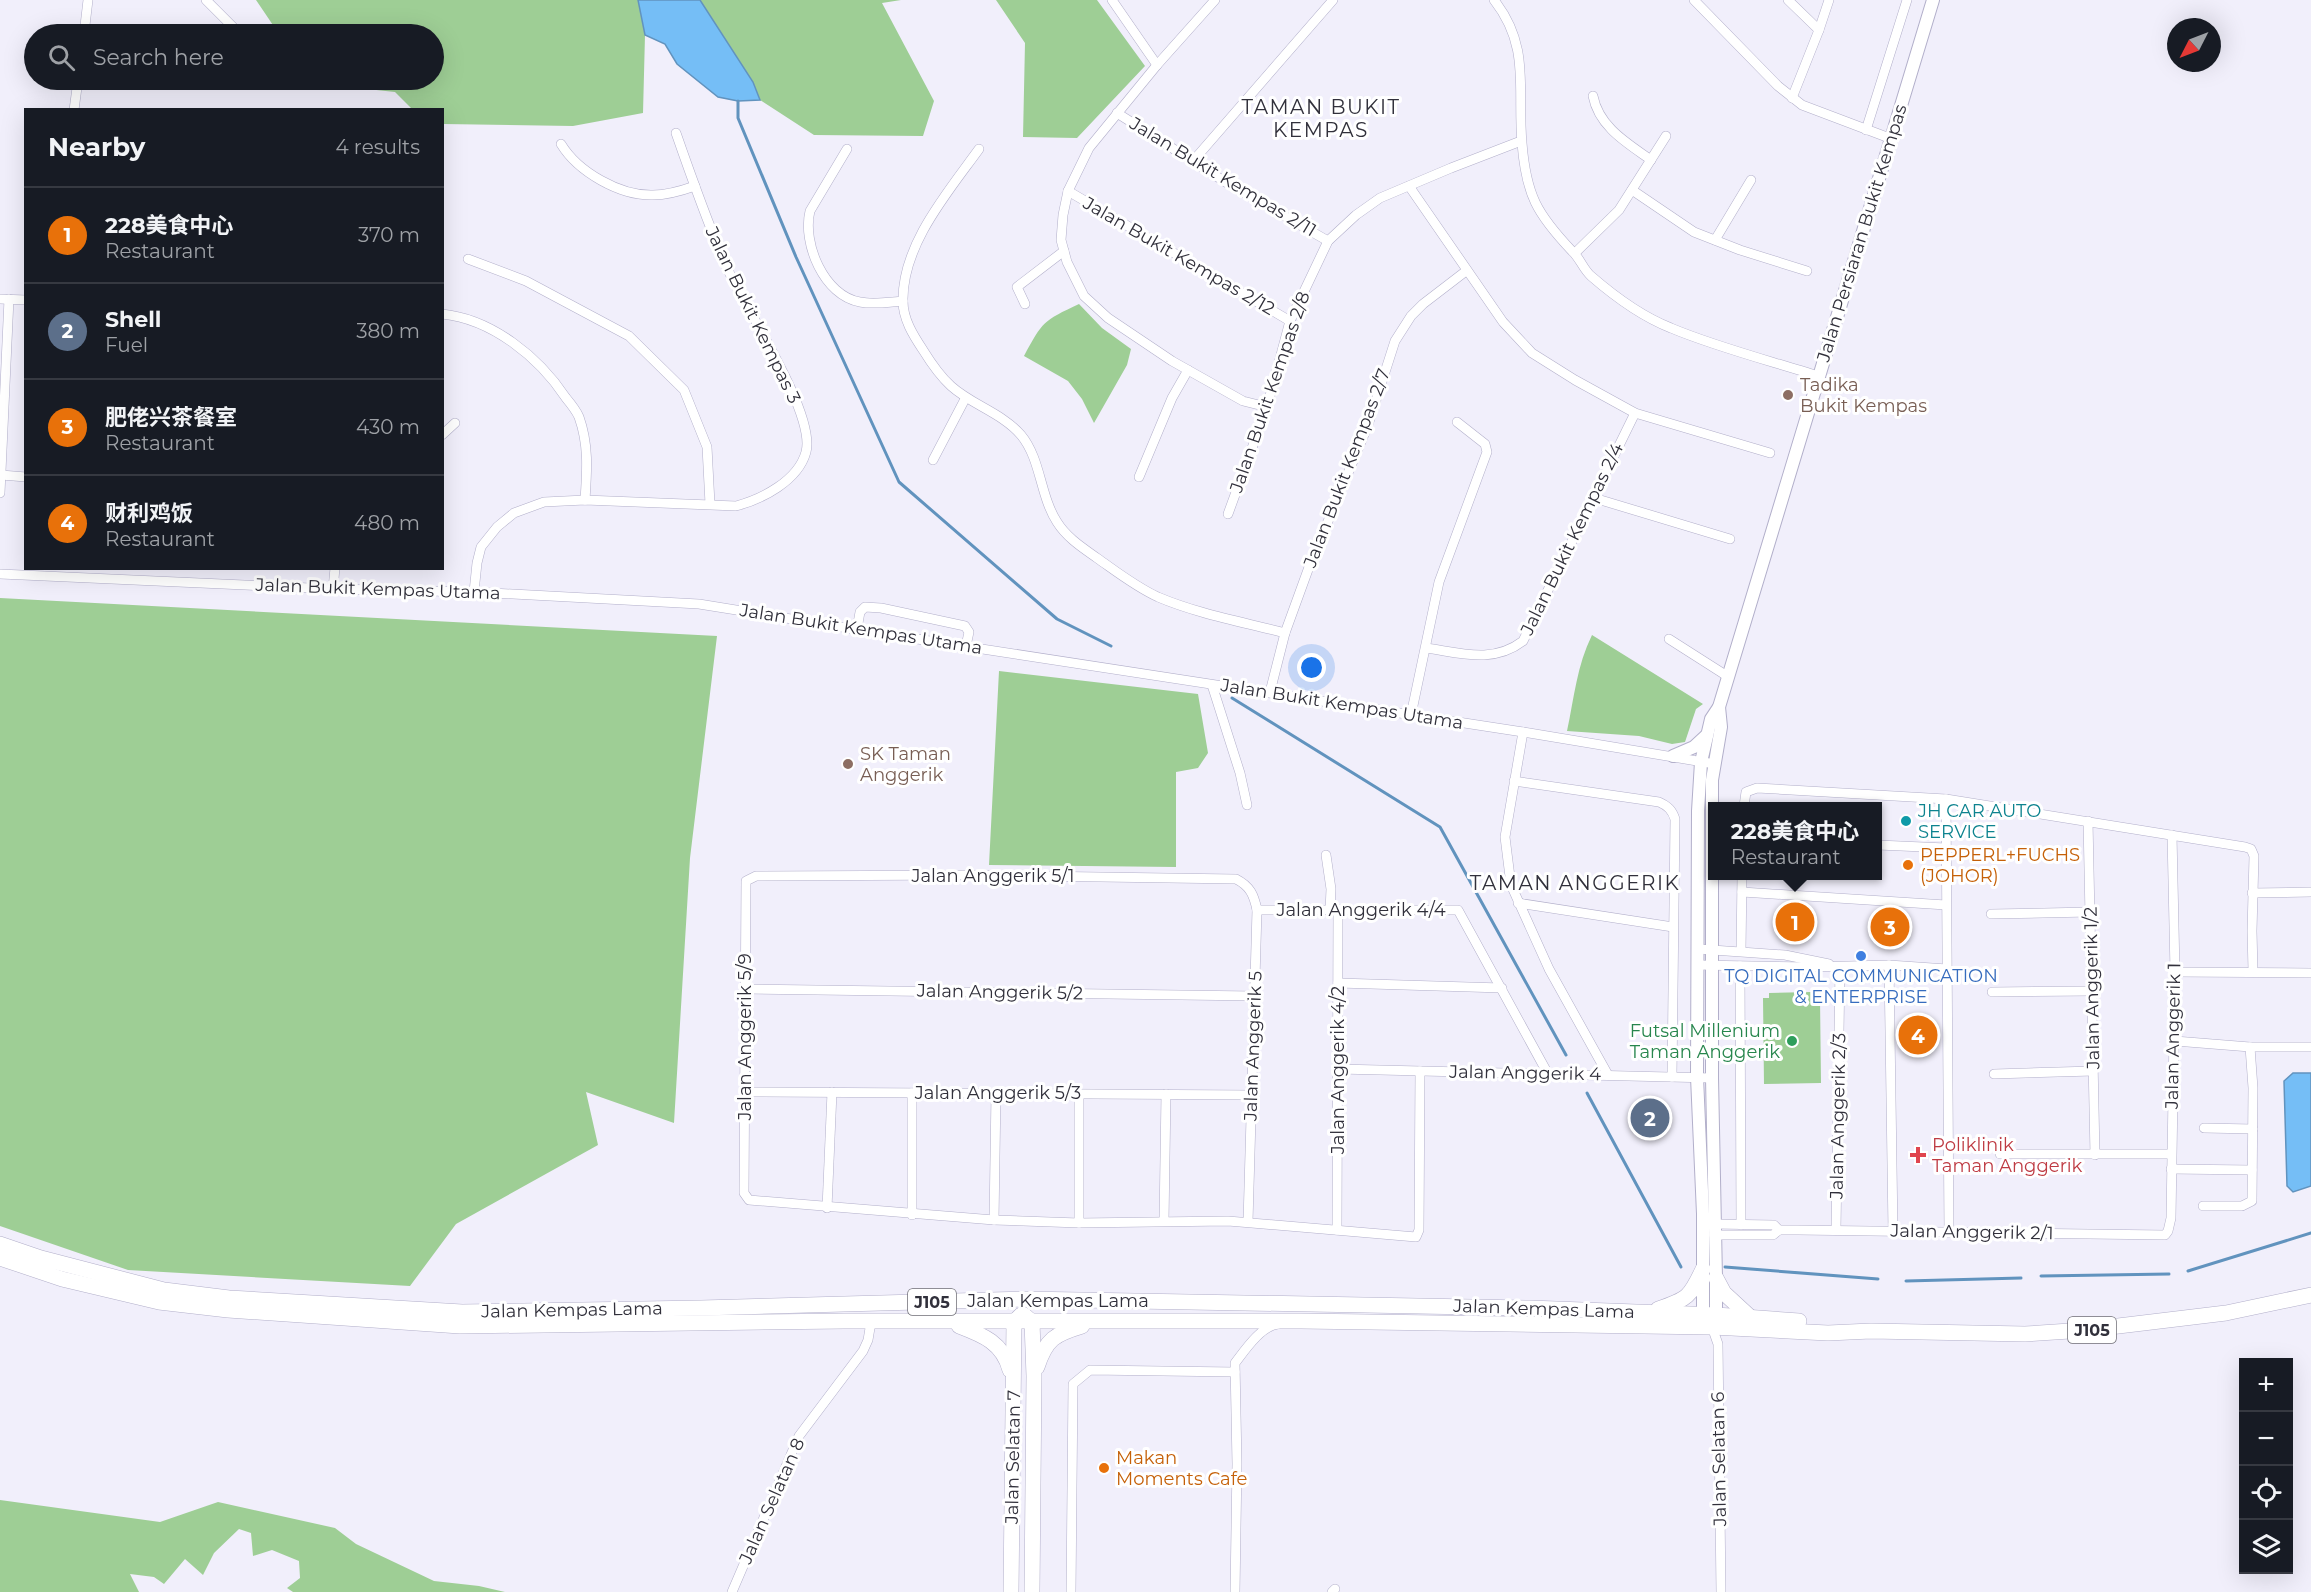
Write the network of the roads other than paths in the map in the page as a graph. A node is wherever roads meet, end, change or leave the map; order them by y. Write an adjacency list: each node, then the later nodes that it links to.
1 (88, 0): 12 (street)
2 (206, 0): 13 (street)
3 (1112, 0): 15 (street)
4 (1215, 0): 15 (street)
5 (1333, 0): 30 (street)
6 (1494, 0): 25 (street)
7 (1694, 0): 18 (street)
8 (1788, 0): 14 (street)
9 (1828, 0): 14 (street)
10 (1906, 0): 21 (street)
11 (1933, 0): 24 (street, Jalan Persiaran Bukit Kempas)
12 (85, 24)
13 (230, 24)
14 (1819, 30): 18 (street)
15 (1157, 65): 20 (street)
16 (77, 90): 19 (street)
17 (1593, 96): 29 (street)
18 (1792, 98): 21 (street)
19 (74, 108)
20 (1118, 113): 30 (street, Jalan Bukit Kempas 2/11); 35 (street)
21 (1866, 130): 24 (street)
22 (676, 133): 32 (street, Jalan Bukit Kempas 3)
23 (1666, 136): 29 (street)
24 (1892, 139): 50 (street, Jalan Persiaran Bukit Kempas)
25 (1521, 141): 33 (street, Jalan Bukit Kempas 2/8); 39 (street)
26 (561, 144): 32 (street)
27 (847, 149): 45 (street)
28 (979, 149): 45 (street)
29 (1651, 160): 34 (street)
30 (1193, 161): 37 (street, Jalan Bukit Kempas 2/11)
31 (1751, 180): 36 (street)
32 (695, 186): 65 (street, Jalan Bukit Kempas 3)
33 (1409, 186): 37 (street, Jalan Bukit Kempas 2/8); 41 (street)
34 (1632, 190): 36 (street); 39 (street)
35 (1068, 191): 38 (street); 48 (street, Jalan Bukit Kempas 2/12)
36 (1715, 240): 42 (street)
37 (1328, 241): 48 (street, Jalan Bukit Kempas 2/8)
38 (1064, 251): 46 (street); 49 (street)
39 (1575, 253): 50 (street)
40 (468, 259): 65 (street)
41 (1466, 271): 53 (street); 74 (street, Jalan Bukit Kempas 2/7)
42 (1807, 271)
43 (5, 299): 44 (street); 59 (street)
44 (24, 300)
45 (903, 301): 51 (street)
46 (1025, 304)
47 (444, 314): 64 (street)
48 (1290, 321): 52 (street, Jalan Bukit Kempas 2/8)
49 (1188, 370): 52 (street); 61 (street)
50 (1818, 376): 78 (street, Jalan Persiaran Bukit Kempas)
51 (965, 399): 58 (street); 74 (street)
52 (1267, 407): 66 (street, Jalan Bukit Kempas 2/8)
53 (1635, 413): 57 (street); 63 (street, Jalan Bukit Kempas 2/4)
54 (1457, 422): 77 (street)
55 (455, 423): 56 (street)
56 (444, 433)
57 (1770, 453)
58 (933, 460)
59 (1, 476): 60 (street); 62 (street)
60 (24, 477)
61 (1139, 477)
62 (0, 493)
63 (1594, 498): 67 (street); 77 (street, Jalan Bukit Kempas 2/4)
64 (585, 500): 65 (street, Jalan Bukit Kempas 3); 72 (street, Jalan Bukit Kempas 3)
65 (710, 504)
66 (1228, 514)
67 (1730, 539)
68 (335, 570): 71 (street)
69 (112, 573): 70 (street, Jalan Bukit Kempas Utama); 71 (street, Jalan Bukit Kempas Utama)
70 (0, 574)
71 (333, 589): 72 (street, Jalan Bukit Kempas Utama)
72 (474, 592): 73 (street, Jalan Bukit Kempas Utama)
73 (857, 629): 76 (street, Jalan Bukit Kempas Utama); 76 (street)
74 (1285, 633): 80 (street, Jalan Bukit Kempas 2/7)
75 (1669, 639): 78 (street)
76 (966, 646): 79 (street, Jalan Bukit Kempas Utama)
77 (1426, 648): 82 (street)
78 (1727, 676): 81 (street, Jalan Persiaran Bukit Kempas)
79 (1212, 685): 80 (street, Jalan Bukit Kempas Utama); 92 (street)
80 (1270, 692): 82 (street, Jalan Bukit Kempas Utama)
81 (1719, 707): 84 (street, Jalan Persiaran Bukit Kempas); 87 (street, Jalan Persiaran Bukit Kempas)
82 (1411, 715): 83 (street, Jalan Bukit Kempas Utama)
83 (1523, 732): 85 (street, Jalan Bukit Kempas Utama); 88 (street)
84 (1708, 733): 85 (street); 86 (street, Jalan Persiaran Bukit Kempas)
85 (1673, 756): 86 (street, Jalan Bukit Kempas Utama)
86 (1701, 762): 87 (street, Jalan Bukit Kempas Utama); 112 (street, Jalan Persiaran Bukit Kempas)
87 (1715, 764): 90 (street, Jalan Persiaran Bukit Kempas)
88 (1514, 781): 105 (street); 111 (street)
89 (1946, 799): 91 (street); 93 (street); 96 (street)
90 (1712, 802)
91 (1745, 802)
92 (1247, 805)
93 (2088, 821): 94 (street); 109 (street, Jalan Anggerik 1/2)
94 (2172, 835): 104 (street); 122 (street, Jalan Anggerik 1)
95 (1882, 845): 96 (street)
96 (1946, 848): 106 (street)
97 (1326, 855): 108 (street, Jalan Anggerik 4/2)
98 (750, 878): 99 (street, Jalan Anggerik 5/1); 126 (street, Jalan Anggerik 5/9)
99 (1236, 879): 107 (street, Jalan Anggerik 5)
100 (1712, 880): 113 (street, Jalan Persiaran Bukit Kempas)
101 (1742, 880): 102 (street)
102 (1742, 892): 106 (street); 114 (street)
103 (2311, 892): 104 (street)
104 (2252, 893): 121 (street)
105 (1518, 903): 111 (street); 138 (street)
106 (1946, 905): 120 (street)
107 (1257, 910): 108 (street, Jalan Anggerik 4/4); 129 (street, Jalan Anggerik 5)
108 (1334, 910): 124 (street, Jalan Anggerik 4/2); 125 (street, Jalan Anggerik 4/4)
109 (2090, 912): 110 (street); 127 (street, Jalan Anggerik 1/2)
110 (1991, 914)
111 (1673, 927): 139 (street)
112 (1698, 949): 113 (street); 115 (street, Jalan Persiaran Bukit Kempas)
113 (1712, 950): 114 (street); 117 (street, Jalan Persiaran Bukit Kempas)
114 (1741, 951): 119 (street)
115 (1698, 965): 117 (street); 140 (street, Jalan Persiaran Bukit Kempas)
116 (1889, 965): 119 (street); 120 (street); 168 (street)
117 (1712, 966): 118 (street); 141 (street, Jalan Persiaran Bukit Kempas)
118 (1740, 966): 119 (street); 163 (street)
119 (1840, 967): 167 (street, Jalan Anggerik 2/3)
120 (1947, 969): 169 (street)
121 (2253, 971): 122 (street); 123 (street)
122 (2175, 972): 130 (street, Jalan Anggerik 1)
123 (2311, 973)
124 (1338, 983): 125 (street); 133 (street, Jalan Anggerik 4/2)
125 (1502, 988): 136 (street, Jalan Anggerik 4/4)
126 (745, 989): 129 (street, Jalan Anggerik 5/2); 142 (street, Jalan Anggerik 5/9)
127 (2092, 991): 128 (street); 135 (street, Jalan Anggerik 1/2)
128 (1992, 992)
129 (1254, 996): 148 (street, Jalan Anggerik 5)
130 (2175, 1041): 131 (street); 152 (street, Jalan Anggerik 1)
131 (2250, 1047): 132 (street); 150 (street)
132 (2311, 1047)
133 (1338, 1069): 134 (street, Jalan Anggerik 4); 164 (street, Jalan Anggerik 4/2)
134 (1420, 1071): 136 (street, Jalan Anggerik 4); 164 (street)
135 (2093, 1071): 137 (street); 153 (street, Jalan Anggerik 1/2)
136 (1548, 1074): 138 (street, Jalan Anggerik 4)
137 (1994, 1074)
138 (1608, 1075): 139 (street, Jalan Anggerik 4)
139 (1672, 1077): 140 (street, Jalan Anggerik 4)
140 (1697, 1077): 141 (street, Jalan Anggerik 4); 173 (street, Jalan Persiaran Bukit Kempas)
141 (1712, 1078): 165 (street, Jalan Persiaran Bukit Kempas)
142 (745, 1092): 143 (street, Jalan Anggerik 5/3); 157 (street, Jalan Anggerik 5/9)
143 (832, 1092): 144 (street, Jalan Anggerik 5/3); 157 (street)
144 (912, 1093): 145 (street, Jalan Anggerik 5/3); 158 (street)
145 (996, 1093): 146 (street, Jalan Anggerik 5/3); 159 (street)
146 (1079, 1094): 147 (street, Jalan Anggerik 5/3); 162 (street)
147 (1166, 1094): 148 (street, Jalan Anggerik 5/3); 160 (street)
148 (1252, 1095): 161 (street, Jalan Anggerik 5)
149 (2204, 1128): 150 (street)
150 (2253, 1129): 155 (street)
151 (2000, 1154): 153 (street)
152 (2171, 1154): 153 (street); 154 (street, Jalan Anggerik 1)
153 (2095, 1155)
154 (2171, 1168): 155 (street); 170 (street, Jalan Anggerik 1)
155 (2252, 1170): 156 (street)
156 (2203, 1206)
157 (827, 1208): 158 (street)
158 (912, 1215): 159 (street)
159 (994, 1220): 162 (street)
160 (1164, 1221): 161 (street); 162 (street)
161 (1248, 1222): 164 (street)
162 (1079, 1223)
163 (1741, 1225): 165 (street, Jalan Anggerik 2/1); 166 (street, Jalan Anggerik 2/1)
164 (1337, 1230)
165 (1714, 1230): 166 (street, Jalan Anggerik 2/1); 174 (street, Jalan Persiaran Bukit Kempas)
166 (1779, 1230): 167 (street, Jalan Anggerik 2/1)
167 (1836, 1230): 168 (street, Jalan Anggerik 2/1)
168 (1893, 1231): 169 (street, Jalan Anggerik 2/1)
169 (1949, 1233): 170 (street, Jalan Anggerik 2/1)
170 (2165, 1235)
171 (0, 1244): 177 (main road, Jalan Kempas Lama / J105)
172 (0, 1258): 184 (main road, Jalan Kempas Lama / J105)
173 (1703, 1269): 178 (main road); 181 (street, Jalan Persiaran Bukit Kempas)
174 (1716, 1278): 179 (main road); 181 (street, Jalan Persiaran Bukit Kempas)
175 (2311, 1295): 186 (main road, Jalan Kempas Lama / J105)
176 (1090, 1300): 177 (main road, Jalan Kempas Lama / J105); 178 (main road, Jalan Kempas Lama / J105); 180 (main road)
177 (952, 1301): 180 (main road)
178 (1647, 1312): 181 (main road, Jalan Kempas Lama / J105)
179 (1750, 1317): 181 (main road, Jalan Kempas Lama / J105); 186 (main road, Jalan Kempas Lama / J105)
180 (1023, 1319): 182 (main road, Jalan Kempas Lama / J105); 185 (main road, Jalan Kempas Lama / J105); 188 (main road, Jalan Selatan 7); 189 (main road, Jalan Selatan 7)
181 (1711, 1319): 183 (main road, Jalan Kempas Lama / J105); 186 (main road, Jalan Kempas Lama / J105); 195 (street, Jalan Selatan 6)
182 (1102, 1320): 183 (main road, Jalan Kempas Lama / J105); 188 (main road)
183 (1301, 1321): 187 (street)
184 (871, 1322): 185 (main road, Jalan Kempas Lama / J105); 190 (street, Jalan Selatan 8)
185 (950, 1323): 189 (main road)
186 (1871, 1331)
187 (1235, 1372): 193 (street); 194 (street)
188 (1034, 1376): 192 (main road, Jalan Selatan 7)
189 (1013, 1382): 191 (main road, Jalan Selatan 7)
190 (732, 1592)
191 (1011, 1592)
192 (1032, 1592)
193 (1071, 1592)
194 (1235, 1592)
195 (1720, 1592)

